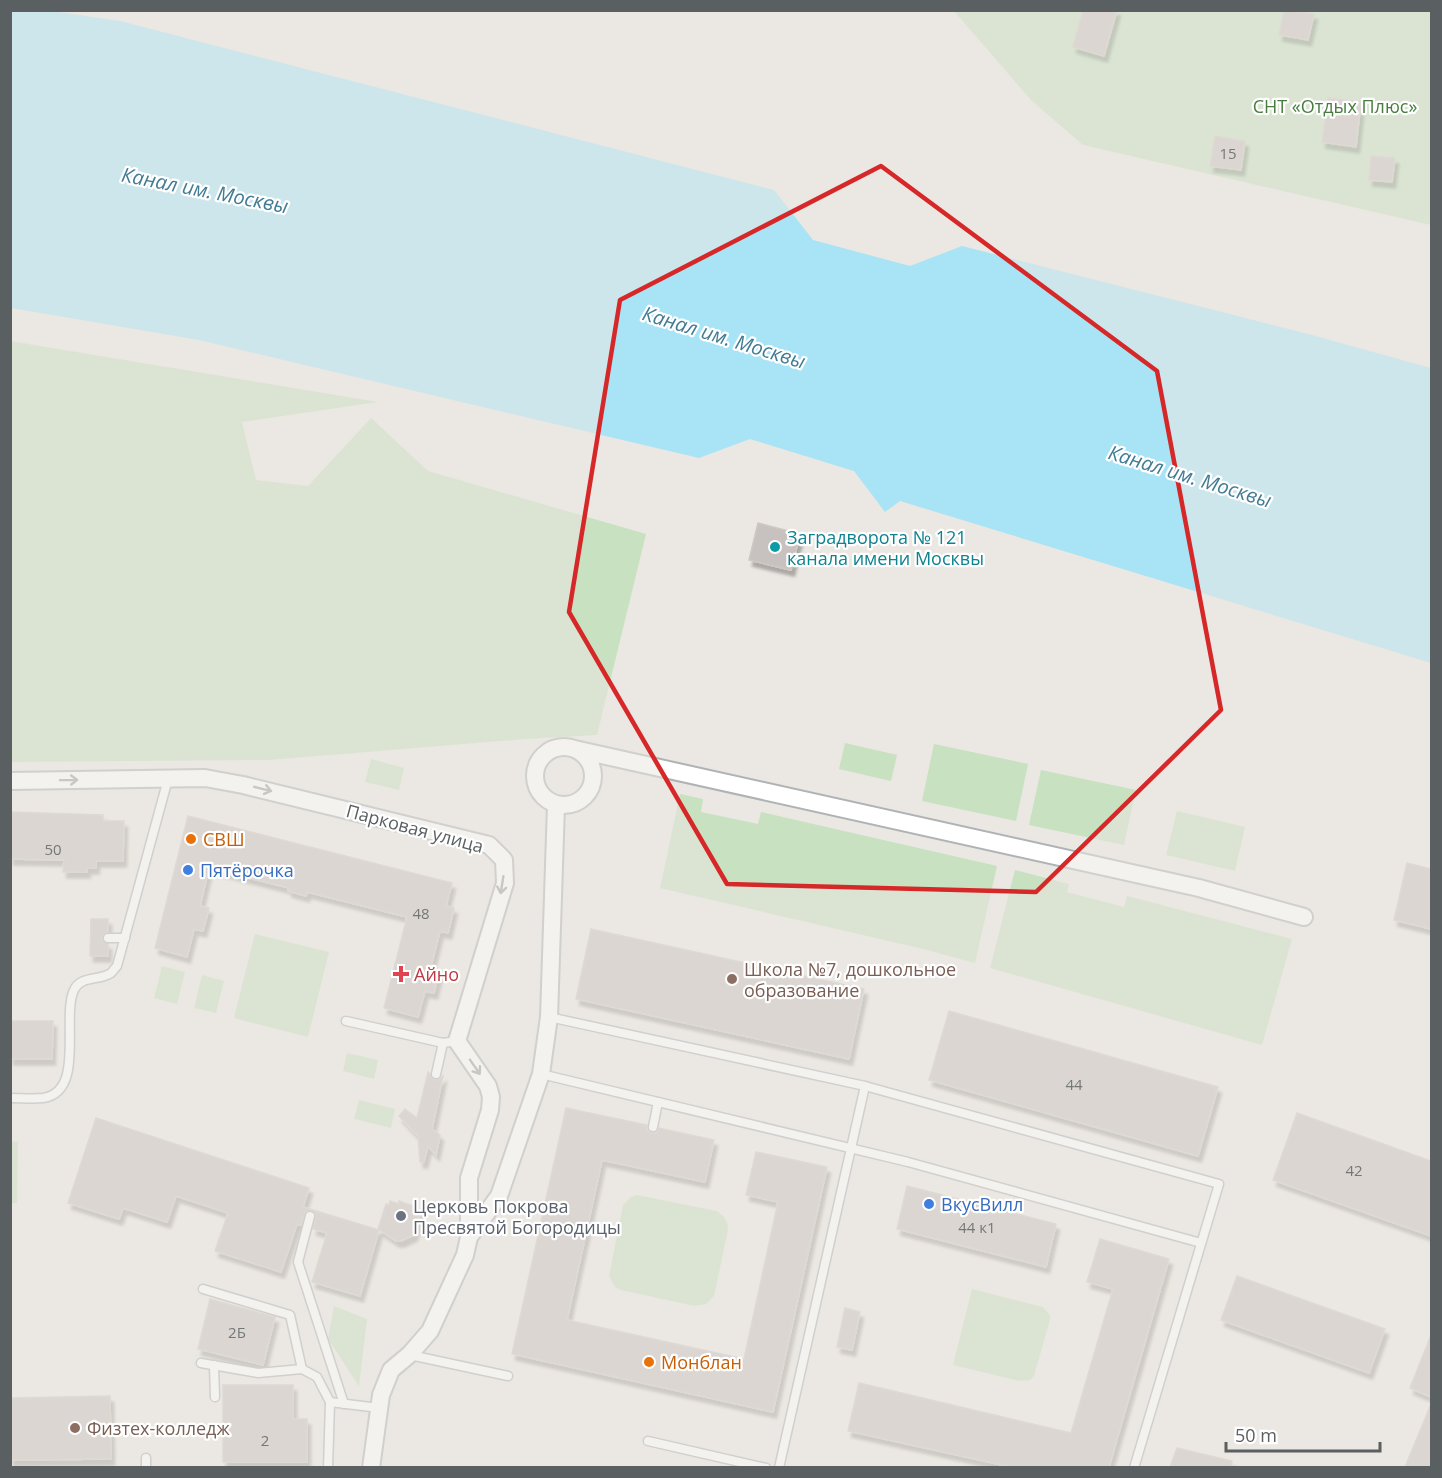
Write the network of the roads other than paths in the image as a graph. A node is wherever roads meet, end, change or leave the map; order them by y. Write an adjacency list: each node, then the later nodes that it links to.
1 (579, 750): 4 (street); 4 (street); 5 (street)
2 (168, 779): 3 (street, Парковая улица, one-way to 2); 7 (lane); 10 (street, Парковая улица, one-way to 10)
3 (10, 781)
4 (556, 805): 8 (street)
5 (1304, 917)
6 (108, 938): 7 (lane)
7 (125, 938): 14 (lane)
8 (549, 1017): 12 (street); 13 (lane)
9 (346, 1021): 10 (lane)
10 (450, 1042): 11 (lane); 19 (street, one-way to 19)
11 (436, 1074)
12 (541, 1074): 15 (lane); 19 (street)
13 (865, 1086): 17 (lane); 20 (lane)
14 (10, 1098)
15 (658, 1102): 16 (lane); 17 (lane)
16 (653, 1127)
17 (852, 1149): 20 (lane); 35 (lane)
18 (310, 1216): 29 (lane)
19 (469, 1237): 22 (street)
20 (1201, 1243): 36 (lane)
21 (203, 1289): 25 (lane)
22 (410, 1354): 26 (lane); 30 (street)
23 (201, 1363): 24 (lane)
24 (214, 1365): 25 (lane); 27 (lane)
25 (302, 1369): 28 (lane)
26 (508, 1376)
27 (215, 1397)
28 (330, 1402): 29 (lane); 32 (lane)
29 (344, 1404): 30 (lane)
30 (379, 1408): 33 (street)
31 (648, 1442): 34 (lane)
32 (328, 1467)
33 (370, 1467)
34 (766, 1467)
35 (779, 1467)
36 (1134, 1467)

